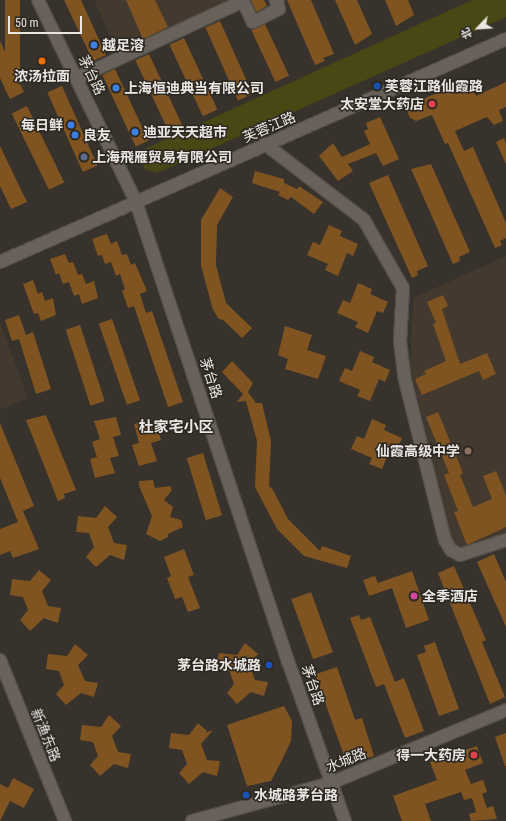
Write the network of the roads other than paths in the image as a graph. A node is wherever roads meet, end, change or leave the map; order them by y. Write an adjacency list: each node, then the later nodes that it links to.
1 (38, 0): 4 (street, 茅台路)
2 (278, 0): 4 (street)
3 (506, 39): 5 (street, 芙蓉江路)
4 (77, 78): 6 (street, 茅台路)
5 (265, 144): 6 (street, 芙蓉江路); 8 (street)
6 (136, 202): 7 (street, 芙蓉江路); 11 (street, 茅台路)
7 (0, 262)
8 (506, 540)
9 (0, 660): 12 (street, 新渔东路)
10 (506, 710): 11 (street, 水城路)
11 (331, 783): 13 (street, 水城路); 14 (street, 茅台路)
12 (65, 821)
13 (192, 821)
14 (345, 821)

